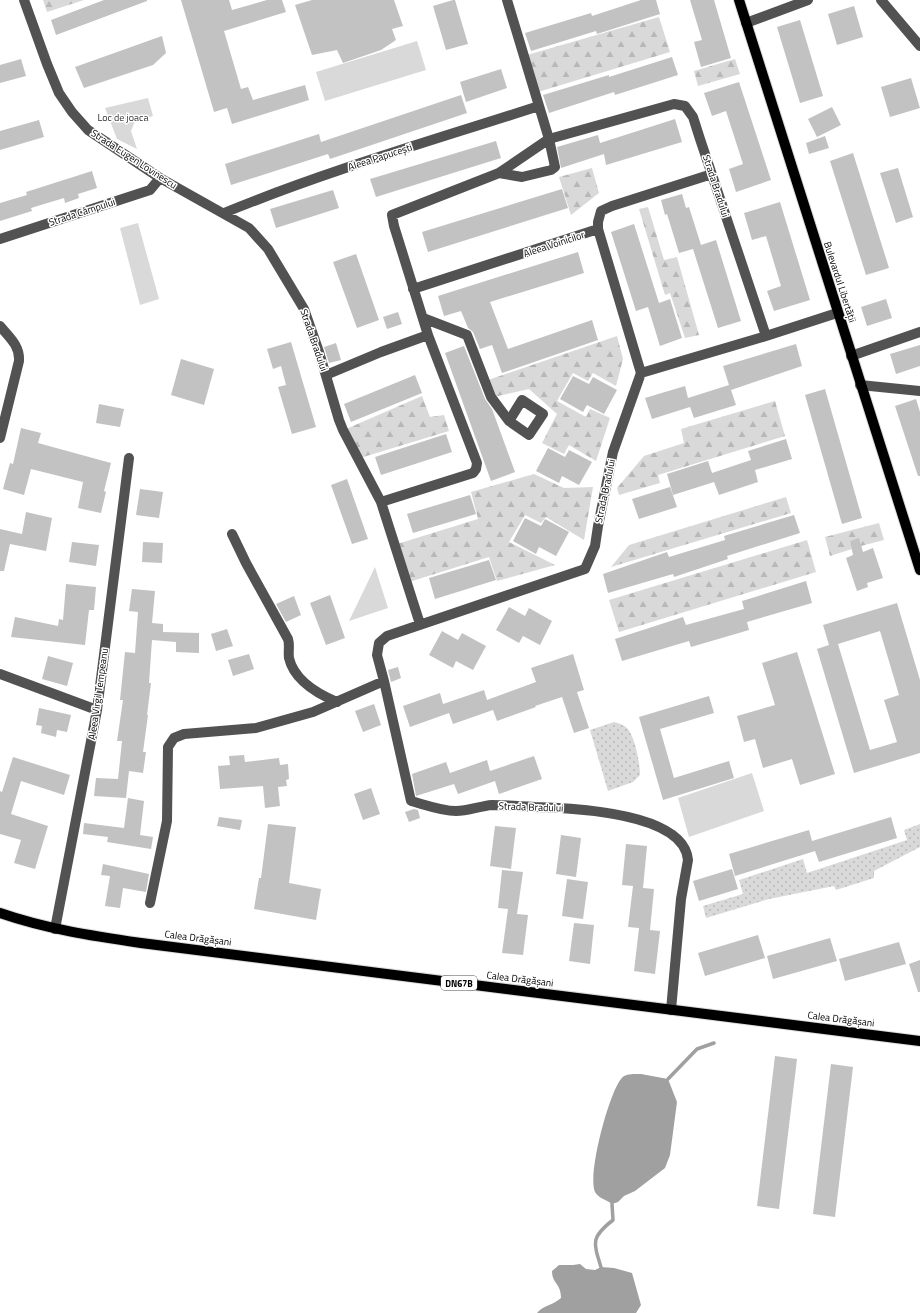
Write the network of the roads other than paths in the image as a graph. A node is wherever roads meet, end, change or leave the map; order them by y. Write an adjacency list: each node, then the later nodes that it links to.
1 (24, 0): 12 (street, Strada Eugen Lovinescu)
2 (507, 0): 8 (street)
3 (739, 0): 6 (main road, Bulevardul Libertății)
4 (808, 0): 6 (street)
5 (880, 0): 7 (street)
6 (746, 23): 17 (main road, Bulevardul Libertății)
7 (920, 46)
8 (539, 106): 9 (street); 13 (street, Aleea Papucești)
9 (549, 139): 10 (street); 10 (street); 11 (street, Strada Bradului)
10 (499, 173): 16 (street)
11 (712, 174): 14 (street); 22 (street, Strada Bradului)
12 (160, 178): 13 (street, Strada Eugen Lovinescu); 15 (street, Strada Câmpului)
13 (224, 213): 25 (street, Strada Bradului)
14 (598, 229): 16 (street, Aleea Voinicilor); 24 (street, Aleea Voinicilor)
15 (0, 239)
16 (413, 289): 18 (street)
17 (837, 313): 22 (street); 23 (main road, Bulevardul Libertății)
18 (423, 318): 21 (street); 28 (street)
19 (0, 326): 29 (street)
20 (920, 332): 23 (street)
21 (428, 335): 25 (street); 31 (street)
22 (766, 336): 24 (street)
23 (851, 356): 26 (main road, Bulevardul Libertății)
24 (641, 373): 34 (street, Strada Bradului)
25 (326, 375): 31 (street, Strada Bradului)
26 (860, 385): 27 (street); 33 (main road, Bulevardul Libertății)
27 (920, 391)
28 (509, 421)
29 (0, 438)
30 (129, 458): 38 (street, Aleea Virgil Tempeanu)
31 (381, 502): 34 (street, Strada Bradului)
32 (232, 534): 37 (street)
33 (920, 570)
34 (420, 624): 36 (street, Strada Bradului)
35 (0, 674): 38 (street)
36 (384, 681): 37 (street); 42 (street, Strada Bradului)
37 (337, 702): 39 (street)
38 (97, 710): 41 (street, Aleea Virgil Tempeanu)
39 (150, 903)
40 (0, 913): 41 (main road, Calea Drăgășani / DN67B)
41 (55, 929): 42 (main road, Calea Drăgășani / DN67B)
42 (671, 1010): 43 (main road, Calea Drăgășani / DN67B)
43 (920, 1041)

